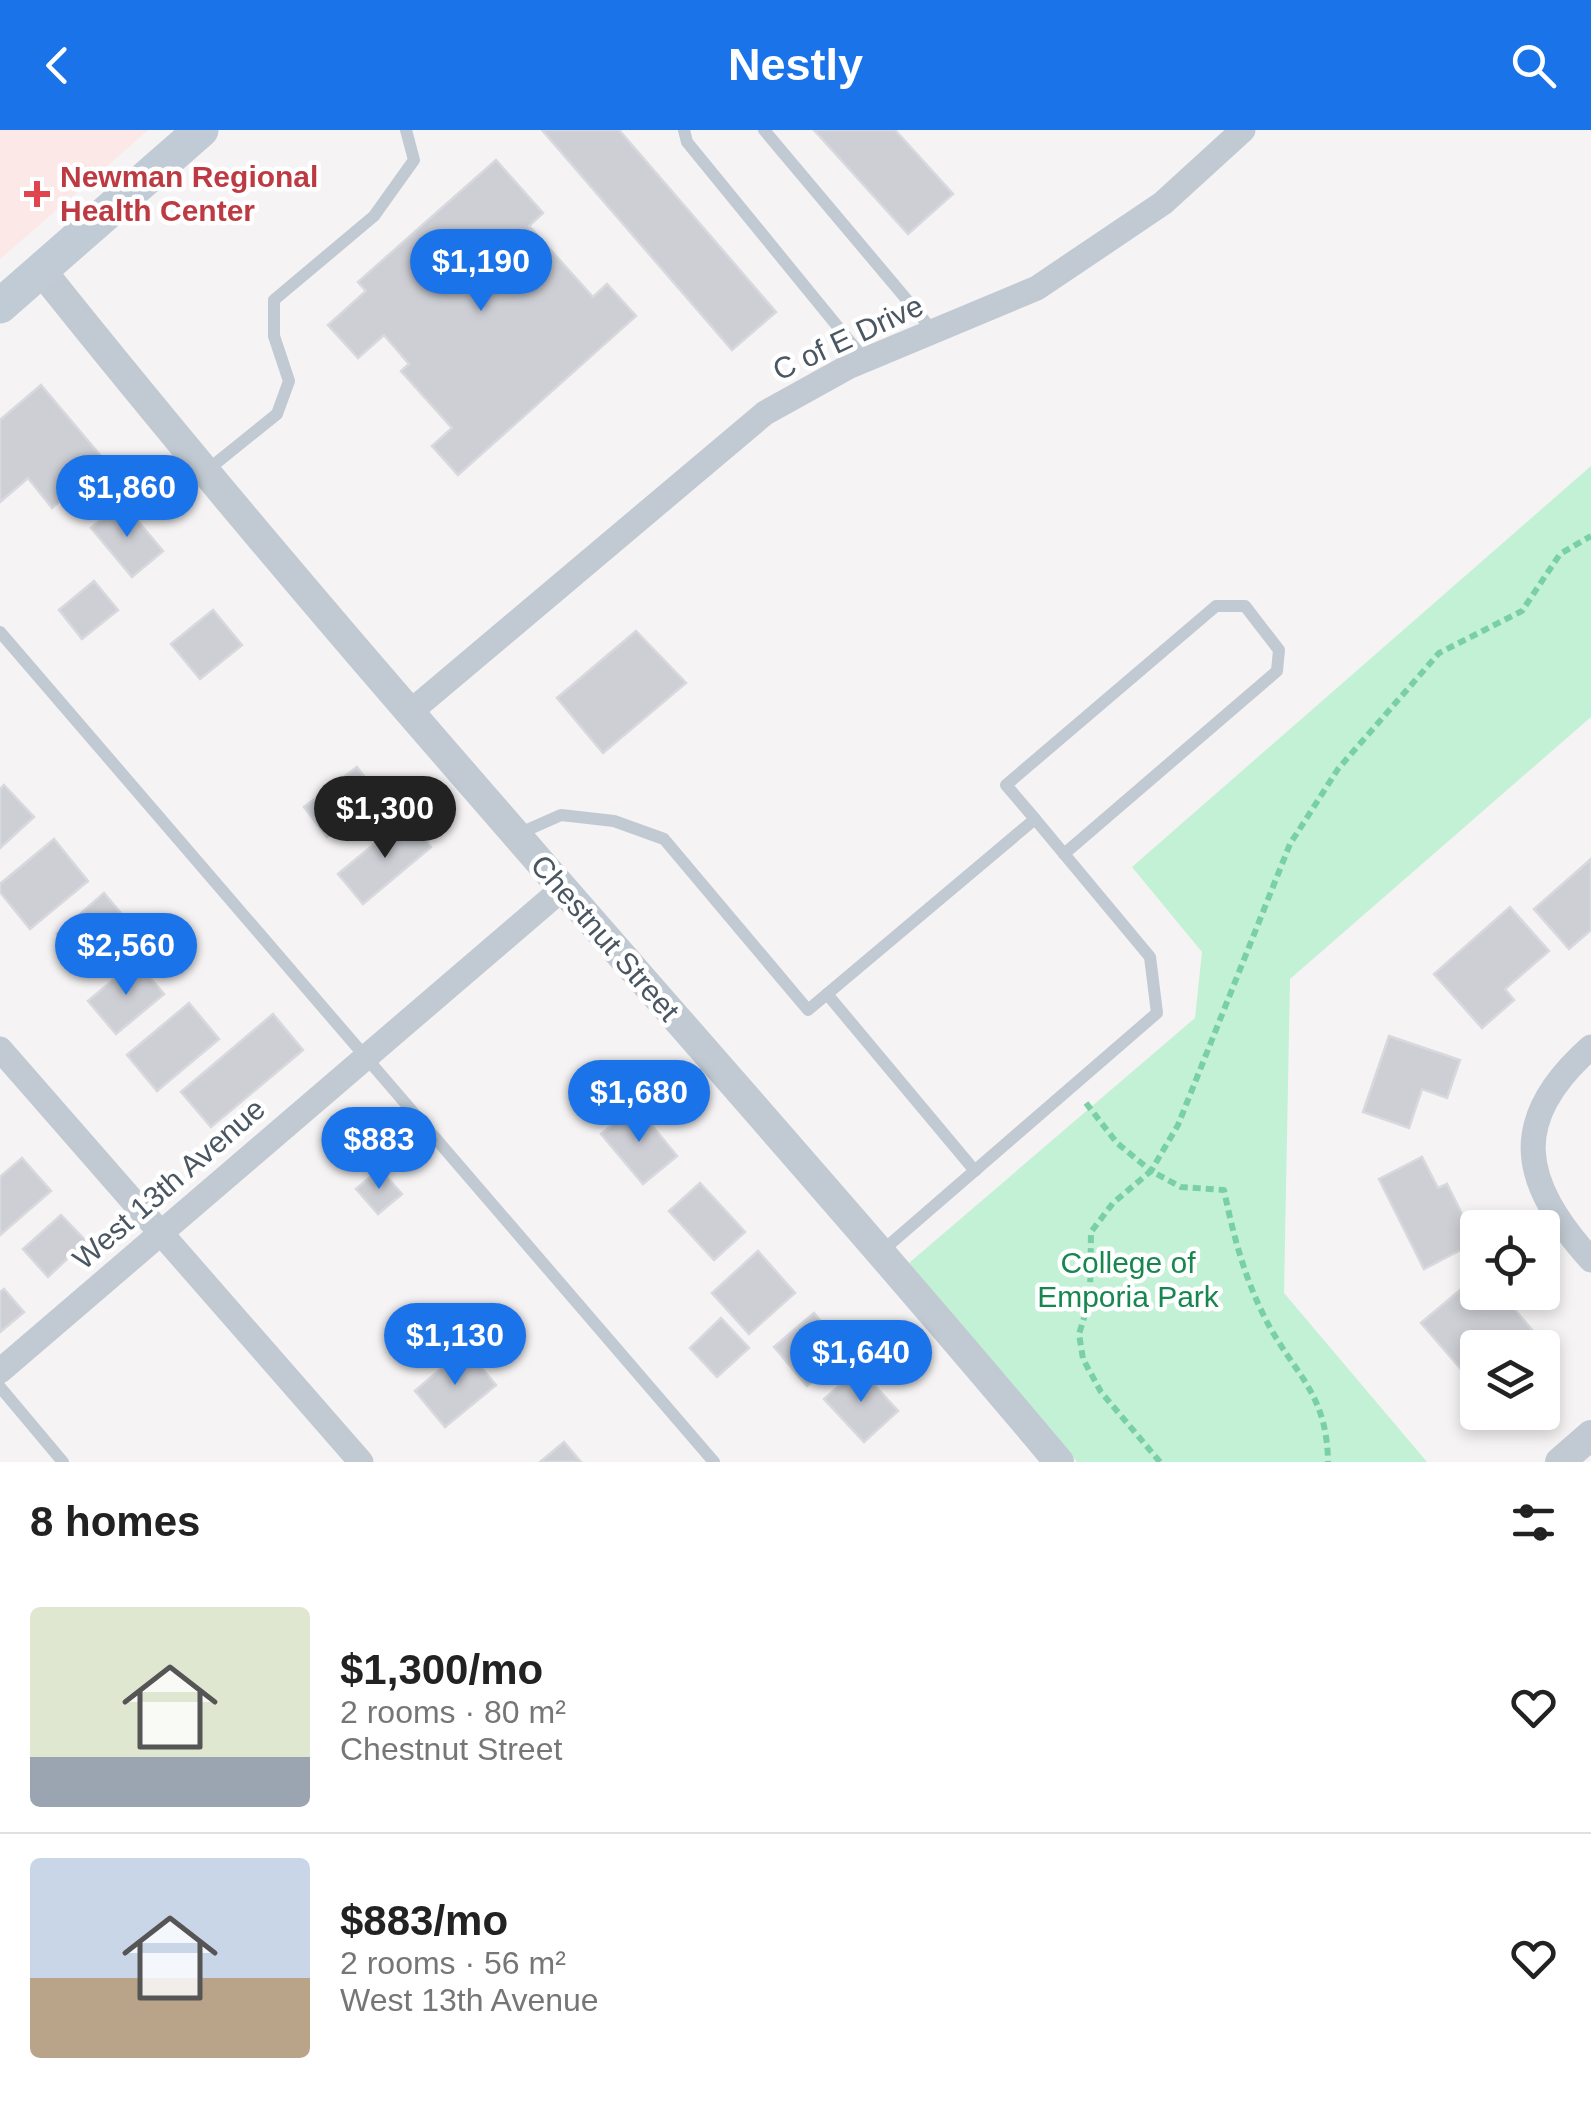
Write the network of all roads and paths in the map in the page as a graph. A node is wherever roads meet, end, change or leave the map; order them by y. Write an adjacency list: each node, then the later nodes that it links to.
1 (201, 130): 6 (main road)
2 (406, 130): 10 (lane)
3 (684, 130): 9 (lane)
4 (764, 130): 8 (lane)
5 (1242, 130): 8 (street, C of E Drive)
6 (41, 270): 7 (main road); 10 (street, Chestnut Street)
7 (0, 306)
8 (936, 334): 9 (street, C of E Drive)
9 (866, 360): 13 (street, C of E Drive)
10 (203, 473): 13 (street, Chestnut Street)
11 (1591, 536): 24 (path)
12 (0, 632): 21 (lane)
13 (409, 713): 15 (street, Chestnut Street)
14 (1035, 819): 16 (lane); 16 (lane); 18 (lane)
15 (514, 835): 17 (street, Chestnut Street); 18 (lane)
16 (1064, 854): 22 (lane)
17 (561, 890): 21 (street, West 13th Avenue); 26 (street, Chestnut Street)
18 (827, 994): 23 (lane)
19 (1591, 1047): 27 (street)
20 (0, 1049): 25 (street)
21 (366, 1058): 25 (street, West 13th Avenue); 33 (lane)
22 (1072, 1087): 23 (lane); 24 (path)
23 (976, 1170): 26 (lane)
24 (1152, 1171): 35 (path); 36 (path)
25 (160, 1235): 28 (street, West 13th Avenue); 32 (street)
26 (882, 1251): 34 (street, Chestnut Street)
27 (1591, 1260)
28 (0, 1371)
29 (0, 1387): 31 (lane)
30 (1591, 1435): 37 (street)
31 (63, 1462)
32 (361, 1462)
33 (714, 1462)
34 (1060, 1462)
35 (1160, 1462)
36 (1328, 1462)
37 (1560, 1462)

